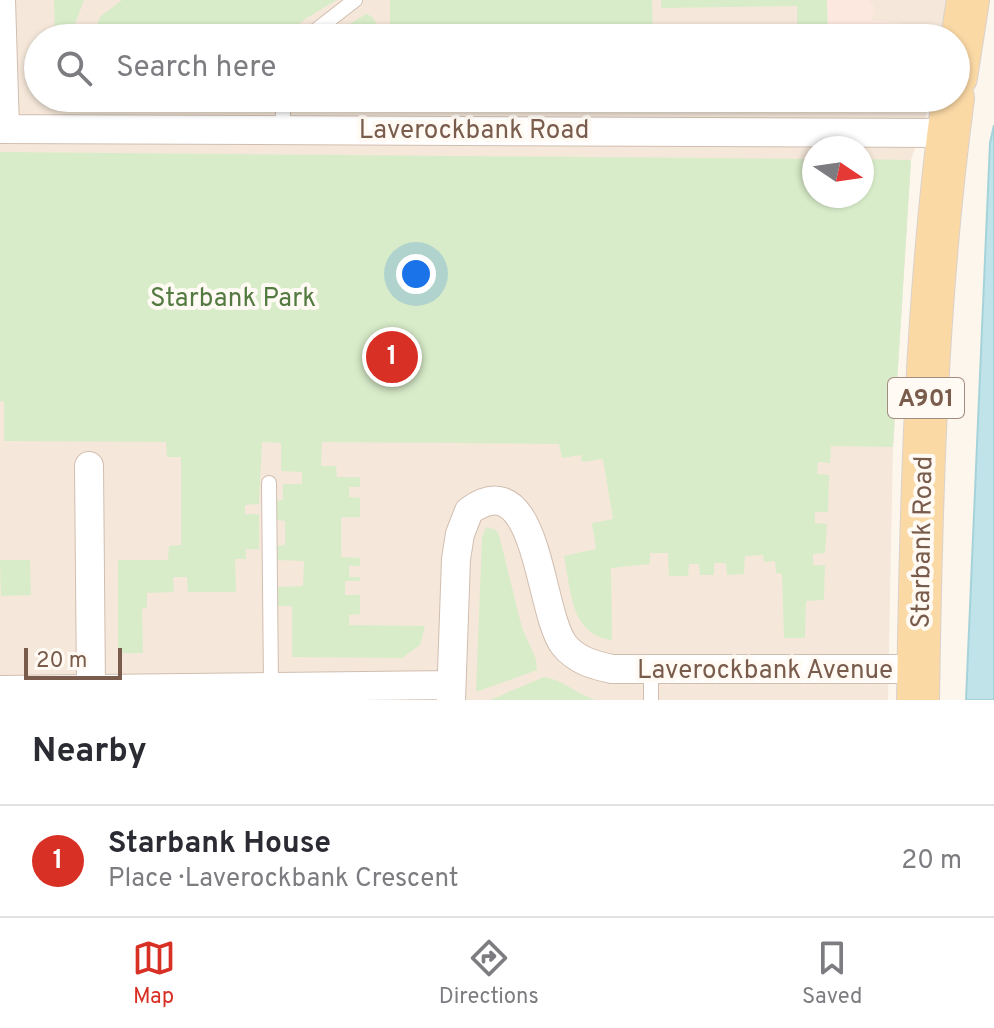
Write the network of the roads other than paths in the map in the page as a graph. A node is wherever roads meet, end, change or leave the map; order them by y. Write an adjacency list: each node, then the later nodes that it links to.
1 (1, 0): 8 (street)
2 (355, 0): 4 (lane)
3 (968, 0): 5 (main road)
4 (324, 24)
5 (964, 24)
6 (283, 112): 9 (lane)
7 (951, 116): 9 (street, Laverockbank Road); 13 (main road, Starbank Road / A901)
8 (3, 129): 9 (street, Laverockbank Road)
9 (282, 129)
10 (89, 466): 15 (street)
11 (269, 483): 14 (lane)
12 (651, 669): 13 (street, Laverockbank Avenue); 17 (street, Laverockbank Avenue); 18 (lane)
13 (918, 684)
14 (271, 686): 15 (street); 17 (street)
15 (91, 688): 16 (street)
16 (0, 690)
17 (451, 692)
18 (651, 700)

